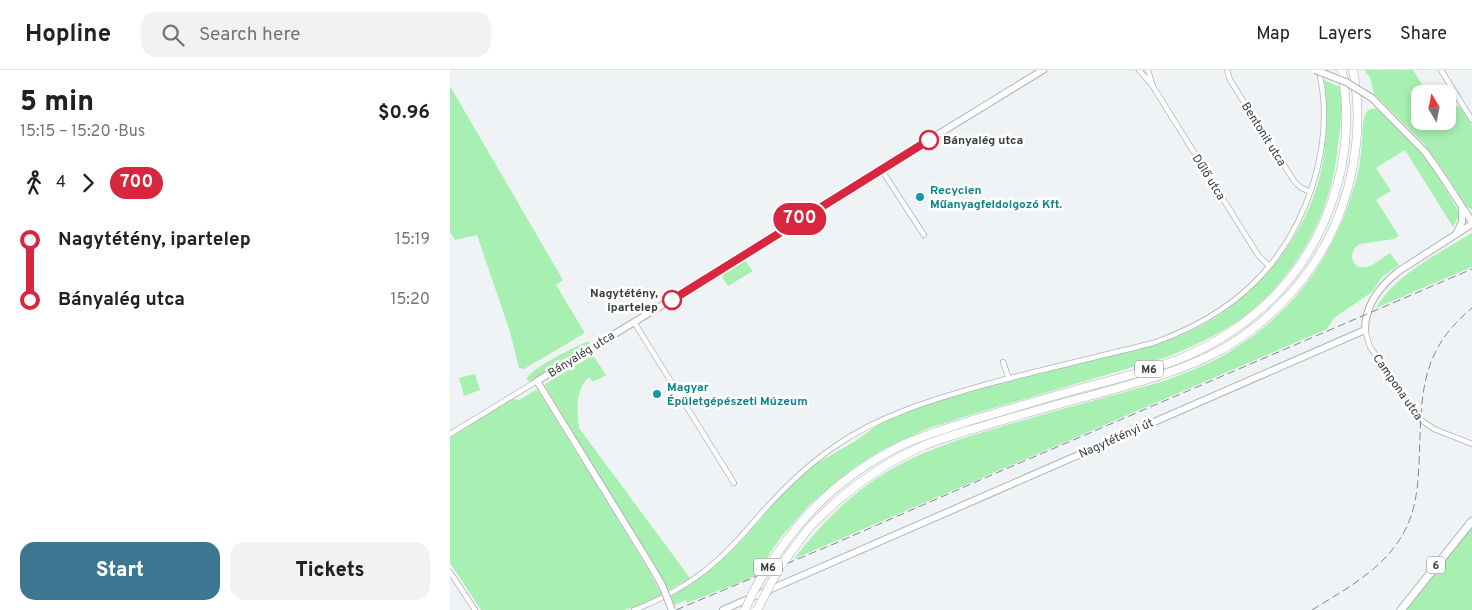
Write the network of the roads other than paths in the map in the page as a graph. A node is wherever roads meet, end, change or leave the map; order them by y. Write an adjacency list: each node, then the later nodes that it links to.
1 (1043, 70): 11 (street, Bányalég utca)
2 (1140, 70): 9 (street, Dűlő utca)
3 (1148, 70): 9 (street, Dűlő utca)
4 (1226, 70): 12 (street, Bentonit utca)
5 (1317, 70): 12 (street); 13 (street, bridge)
6 (1342, 70): 33 (highway, M6, bridge)
7 (1353, 70): 34 (highway, M6, bridge)
8 (1441, 70): 10 (street)
9 (1152, 85): 18 (street, Dűlő utca)
10 (1472, 120)
11 (881, 169): 16 (street); 19 (street, Bányalég utca)
12 (1310, 192): 18 (street)
13 (1462, 207): 14 (street); 15 (street); 17 (street)
14 (1472, 214)
15 (1472, 223): 17 (street)
16 (924, 234)
17 (1455, 235): 20 (street)
18 (1269, 266): 22 (street)
19 (634, 322): 23 (street, Bányalég utca); 26 (street)
20 (1365, 330): 25 (street, Campona utca); 32 (street, Nagytétényi út)
21 (1004, 362): 22 (street)
22 (1009, 379): 30 (street)
23 (537, 381): 24 (street, Bányalég utca); 31 (street, bridge)
24 (450, 434)
25 (1472, 444)
26 (734, 483)
27 (1472, 521): 35 (main road, 6)
28 (450, 572): 29 (street)
29 (475, 610)
30 (634, 610)
31 (672, 610)
32 (723, 610)
33 (745, 610)
34 (757, 610)
35 (1401, 610)

